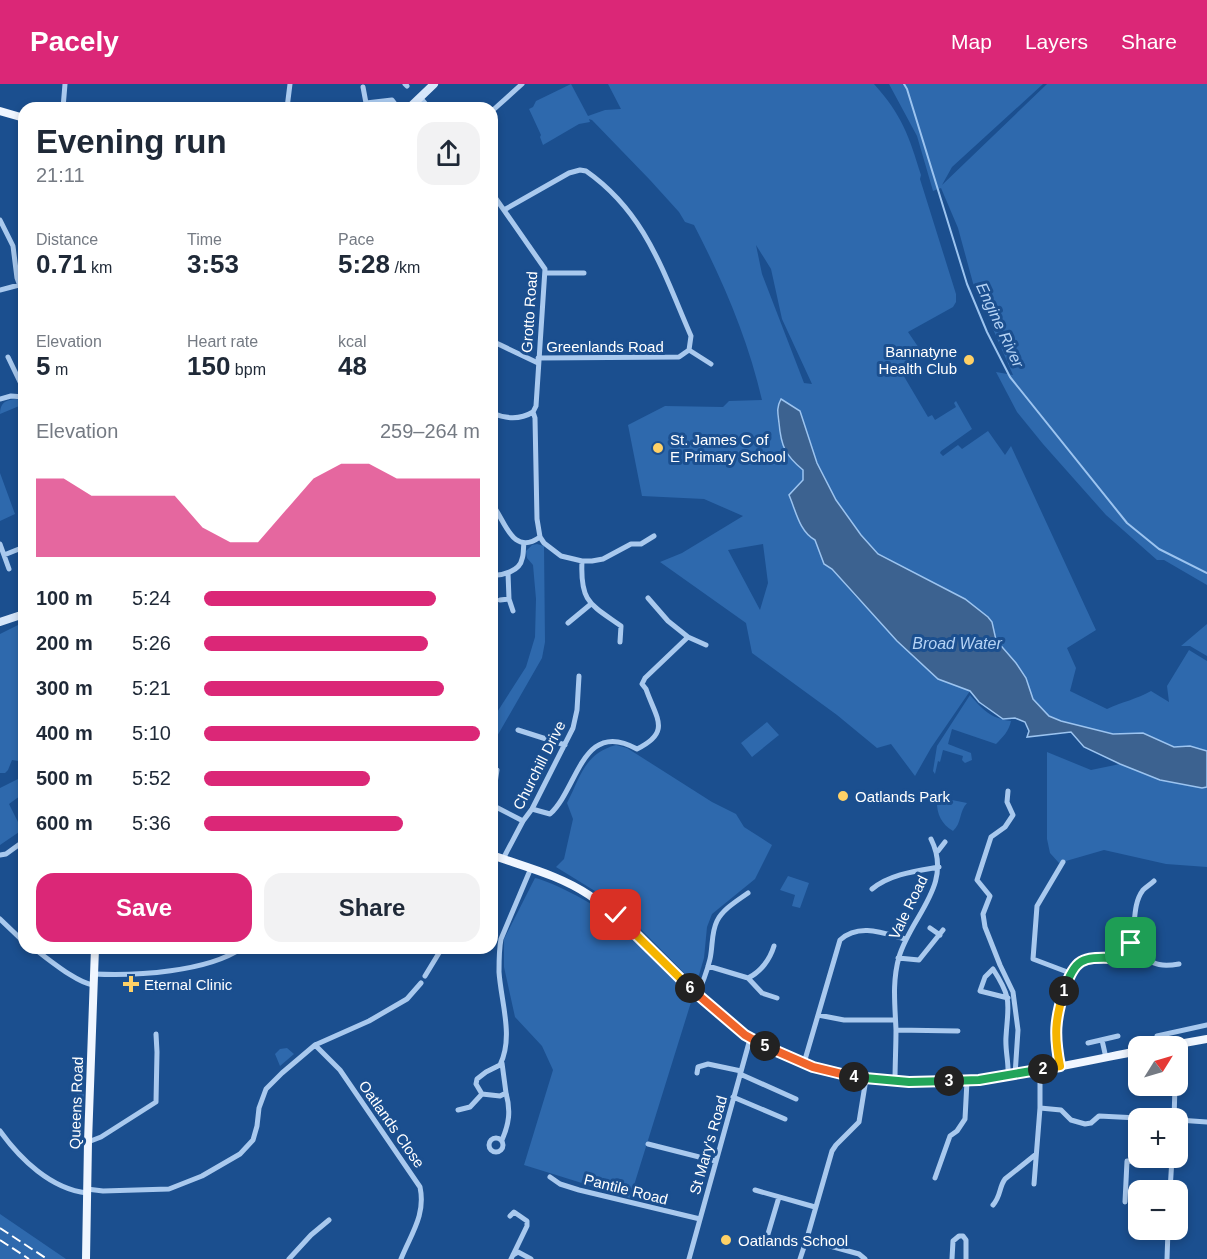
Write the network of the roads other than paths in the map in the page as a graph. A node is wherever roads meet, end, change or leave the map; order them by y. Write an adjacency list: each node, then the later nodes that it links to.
1 (65, 84): 7 (street)
2 (290, 84): 8 (street)
3 (434, 84): 6 (street)
4 (522, 84): 14 (street)
5 (363, 87): 9 (street)
6 (420, 97): 12 (street); 13 (street)
7 (64, 102)
8 (288, 102)
9 (366, 102)
10 (375, 102): 11 (street)
11 (394, 102)
12 (415, 102)
13 (424, 102)
14 (498, 106)
15 (0, 111): 16 (main road)
16 (18, 116)
17 (498, 202): 18 (street, Grotto Road)
18 (504, 210): 20 (street, Grotto Road); 26 (street)
19 (0, 220): 22 (street)
20 (546, 273): 21 (street); 28 (street, Grotto Road)
21 (584, 273)
22 (18, 278)
23 (18, 285): 24 (street)
24 (0, 290)
25 (498, 343): 28 (street)
26 (689, 350): 28 (street, Greenlands Road); 29 (street)
27 (9, 357): 30 (street)
28 (538, 360): 33 (street, Grotto Road)
29 (711, 364)
30 (18, 377)
31 (18, 396): 32 (street)
32 (0, 399)
33 (533, 412): 34 (street); 37 (street, Grotto Road)
34 (498, 415)
35 (498, 515): 39 (street)
36 (654, 536): 42 (street)
37 (540, 537): 39 (street); 42 (street)
38 (0, 543): 41 (street)
39 (524, 543): 44 (street)
40 (18, 549): 41 (street)
41 (4, 555): 43 (street)
42 (582, 561): 49 (street)
43 (9, 570)
44 (508, 573): 45 (street); 48 (street)
45 (498, 574)
46 (648, 598): 54 (street)
47 (500, 600): 48 (street)
48 (509, 600): 50 (street)
49 (591, 604): 53 (street); 55 (street)
50 (513, 611)
51 (18, 616): 52 (street)
52 (0, 622)
53 (568, 623)
54 (688, 637): 56 (street); 62 (street)
55 (620, 642)
56 (705, 645)
57 (579, 676): 59 (street, Churchill Drive)
58 (518, 730): 59 (street)
59 (565, 745): 62 (street, Churchill Drive)
60 (1008, 791): 121 (street)
61 (498, 808): 63 (street)
62 (532, 809): 63 (street, Churchill Drive)
63 (524, 821): 70 (street, Churchill Drive)
64 (932, 839): 67 (street, Vale Road)
65 (945, 842): 67 (street)
66 (18, 845): 68 (street)
67 (938, 851): 72 (street, Vale Road)
68 (0, 855)
69 (498, 857): 70 (main road)
70 (503, 859): 73 (main road)
71 (1063, 862): 90 (street)
72 (939, 867): 75 (street); 80 (street, Vale Road)
73 (531, 868): 96 (main road); 115 (street)
74 (1154, 881): 82 (street)
75 (872, 889)
76 (748, 892): 89 (street)
77 (0, 918): 79 (street)
78 (930, 928): 87 (street)
79 (18, 936)
80 (904, 939): 87 (street, Vale Road); 99 (street)
81 (774, 946): 93 (street)
82 (1129, 951): 88 (street); 90 (street)
83 (42, 954): 95 (street)
84 (95, 954): 91 (main road, Queens Road)
85 (228, 954): 91 (street)
86 (438, 954): 92 (street)
87 (898, 958): 100 (street, Vale Road)
88 (1179, 964)
89 (708, 966): 93 (street); 96 (street)
90 (1070, 973): 117 (street)
91 (94, 974): 95 (main road, Queens Road)
92 (425, 976)
93 (748, 978): 97 (street)
94 (421, 984): 112 (street)
95 (93, 985): 137 (main road, Queens Road)
96 (696, 994): 107 (main road)
97 (777, 998)
98 (1008, 998): 98 (street); 121 (street)
99 (818, 1015): 100 (street); 116 (street)
100 (895, 1020): 102 (street, Vale Road)
101 (1207, 1024): 106 (street)
102 (896, 1030): 103 (street); 123 (street, Vale Road)
103 (958, 1031)
104 (156, 1034): 137 (street)
105 (1118, 1036): 109 (street)
106 (1157, 1036)
107 (750, 1039): 116 (main road); 119 (street, St Mary's Road)
108 (1207, 1039): 111 (main road)
109 (1102, 1040): 110 (street); 114 (street)
110 (1088, 1043)
111 (1188, 1043)
112 (315, 1045): 145 (street); 160 (street, Oatlands Close)
113 (1128, 1054): 114 (main road)
114 (1107, 1058): 117 (main road)
115 (502, 1061): 125 (street); 126 (street)
116 (804, 1063): 122 (main road)
117 (1060, 1066): 118 (main road)
118 (1040, 1070): 121 (main road); 129 (street)
119 (741, 1072): 120 (street); 127 (street, St Mary's Road); 128 (street)
120 (697, 1073)
121 (1012, 1075): 124 (main road)
122 (866, 1078): 123 (main road); 150 (street)
123 (895, 1081): 124 (main road)
124 (967, 1081): 143 (street)
125 (482, 1094): 126 (street); 130 (street)
126 (506, 1094): 136 (street)
127 (734, 1097): 132 (street); 140 (street, St Mary's Road)
128 (796, 1099)
129 (1040, 1108): 131 (street); 139 (street)
130 (458, 1110)
131 (1128, 1117)
132 (785, 1119)
133 (1188, 1121): 134 (street)
134 (1207, 1122)
135 (0, 1131): 145 (street)
136 (502, 1140)
137 (87, 1142): 145 (main road, Queens Road)
138 (648, 1144): 140 (street)
139 (1035, 1155): 144 (street); 149 (street)
140 (715, 1161): 152 (street, St Mary's Road)
141 (1128, 1161): 148 (street)
142 (550, 1177): 152 (street, Pantile Road)
143 (935, 1178)
144 (1034, 1184)
145 (90, 1190): 158 (main road, Queens Road)
146 (754, 1190): 147 (street)
147 (779, 1197): 150 (street); 156 (street)
148 (1125, 1202)
149 (993, 1205)
150 (814, 1207): 154 (street)
151 (510, 1216): 157 (street)
152 (700, 1219): 162 (street, St Mary's Road)
153 (329, 1220): 159 (street)
154 (807, 1238): 163 (street); 164 (street)
155 (1168, 1240): 167 (street)
156 (765, 1244)
157 (512, 1257): 161 (street)
158 (86, 1259)
159 (289, 1259)
160 (401, 1259)
161 (531, 1259)
162 (689, 1259)
163 (800, 1259)
164 (865, 1259)
165 (952, 1259): 166 (street)
166 (966, 1259)
167 (1167, 1259)

